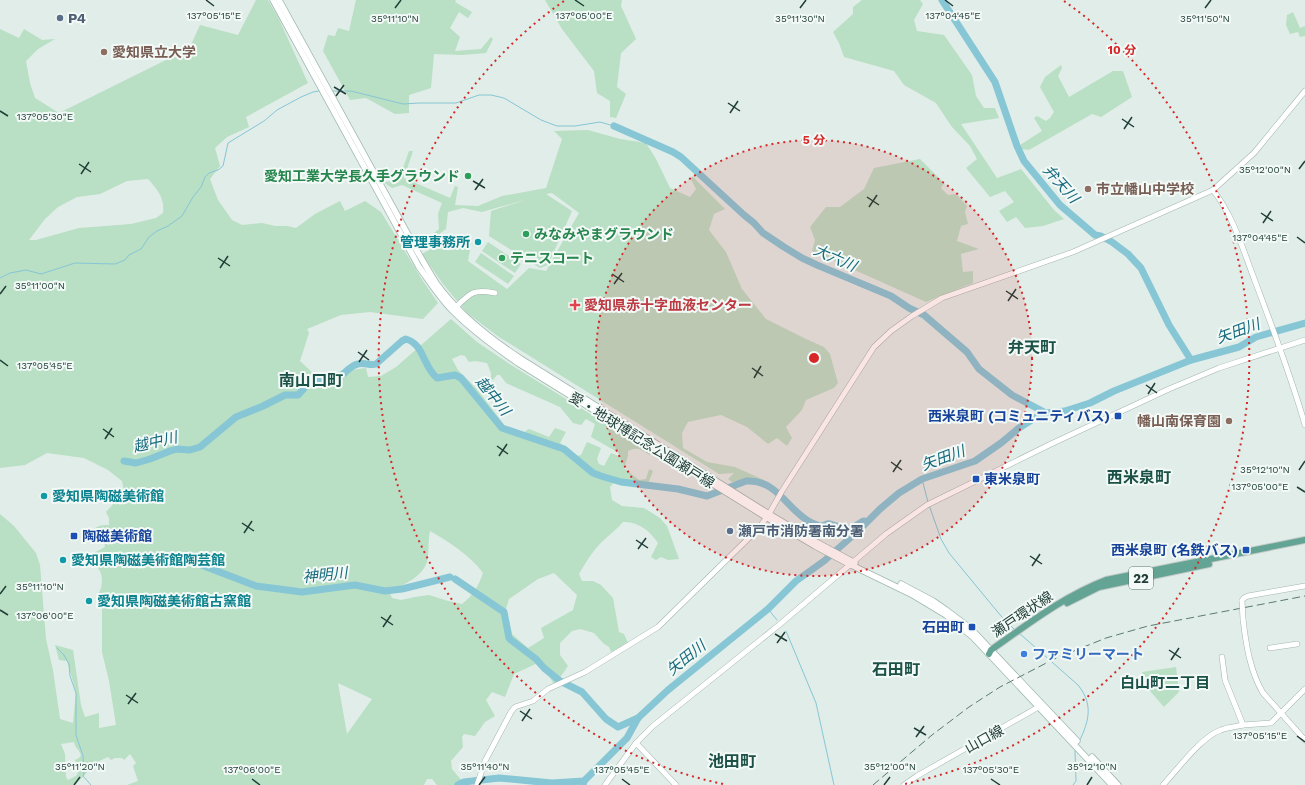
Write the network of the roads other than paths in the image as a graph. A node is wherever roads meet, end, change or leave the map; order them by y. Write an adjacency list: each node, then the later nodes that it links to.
1 (273, 0): 3 (main road, 愛・地球博記念公園瀬戸線)
2 (279, 0): 3 (main road, 愛・地球博記念公園瀬戸線)
3 (322, 84): 5 (main road, 愛・地球博記念公園瀬戸線)
4 (1305, 91): 6 (street)
5 (351, 136): 8 (main road, 愛・地球博記念公園瀬戸線); 12 (main road, 愛・地球博記念公園瀬戸線)
6 (1213, 190): 10 (street); 13 (street)
7 (495, 293): 8 (street)
8 (456, 307): 12 (main road, 愛・地球博記念公園瀬戸線)
9 (1305, 340): 10 (street)
10 (1280, 347): 11 (street); 16 (street)
11 (1305, 425)
12 (717, 484): 13 (main road, 愛・地球博記念公園瀬戸線)
13 (767, 516): 16 (main road, 愛・地球博記念公園瀬戸線); 28 (street)
14 (1305, 540): 20 (main road, 瀬戸環状線 / 22)
15 (1305, 545): 20 (main road, 瀬戸環状線 / 22)
16 (850, 562): 20 (main road, 愛・地球博記念公園瀬戸線); 27 (street)
17 (1305, 586): 24 (street, bridge)
18 (1297, 644): 19 (street)
19 (1270, 648)
20 (991, 652): 23 (main road, 愛・地球博記念公園瀬戸線)
21 (1222, 657): 25 (street)
22 (1305, 689): 24 (street)
23 (1040, 706): 31 (street, 山口線); 32 (main road, 愛・地球博記念公園瀬戸線); 33 (main road, 愛・地球博記念公園瀬戸線)
24 (1281, 714): 25 (street); 26 (street)
25 (1242, 726): 34 (street)
26 (1305, 740)
27 (636, 743): 29 (street); 30 (street)
28 (477, 785)
29 (605, 785)
30 (676, 785)
31 (904, 785)
32 (1112, 785)
33 (1118, 785)
34 (1163, 785)

